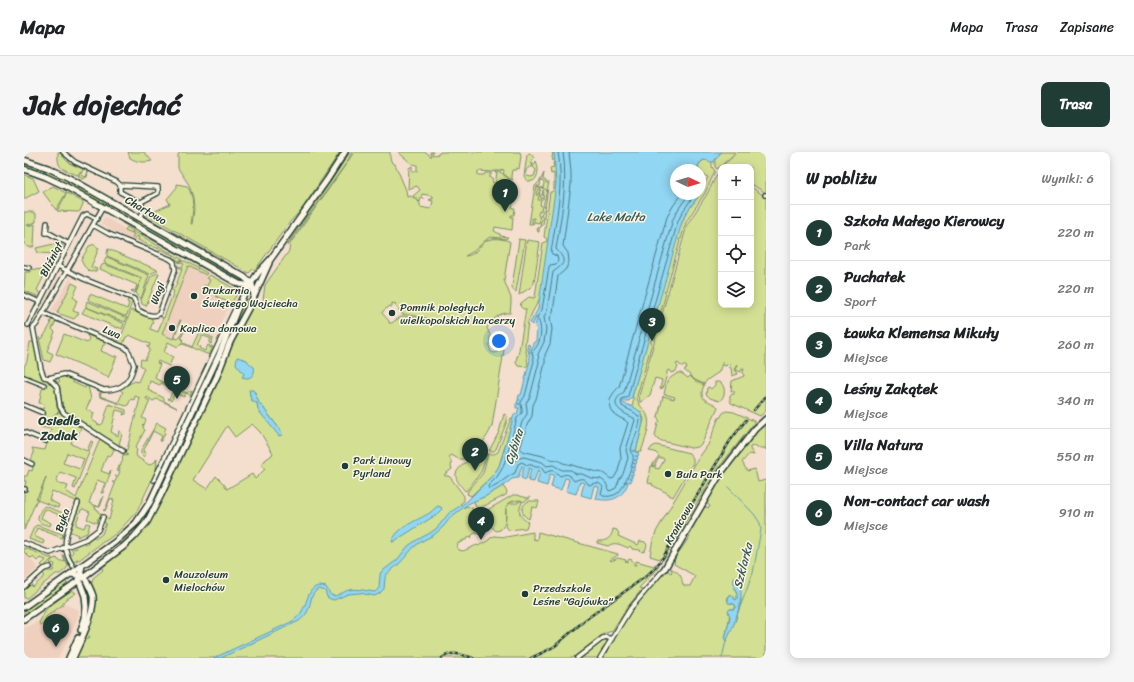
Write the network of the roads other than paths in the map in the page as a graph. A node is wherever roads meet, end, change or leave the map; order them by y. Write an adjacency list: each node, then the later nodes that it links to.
1 (63, 152): 5 (street)
2 (345, 152): 13 (street)
3 (24, 160): 8 (street, Chartowo)
4 (24, 169): 7 (street, Chartowo)
5 (120, 185): 6 (street); 6 (street)
6 (141, 202): 8 (street)
7 (103, 207): 9 (street, Bliźniąt); 20 (street, Chartowo)
8 (140, 218): 19 (street, Chartowo)
9 (97, 219): 11 (street, Bliźniąt); 12 (street, Bliźniąt)
10 (47, 223): 12 (street)
11 (93, 225): 17 (street, Bliźniąt); 17 (street, Wagi)
12 (69, 244): 14 (street, Bliźniąt)
13 (270, 260): 18 (street); 21 (street)
14 (58, 266): 17 (street); 26 (street, Bliźniąt)
15 (24, 268): 16 (street)
16 (29, 268)
17 (68, 271): 28 (street, Bliźniąt)
18 (260, 271): 19 (street); 22 (street)
19 (244, 277): 22 (street, Chartowo)
20 (239, 284): 22 (street, Chartowo); 23 (street)
21 (260, 284): 22 (street, Chartowo); 25 (street)
22 (251, 285): 23 (street); 25 (street)
23 (244, 294): 27 (street)
24 (24, 295): 26 (street)
25 (254, 297): 54 (street)
26 (40, 302): 29 (street, Bliźniąt)
27 (239, 304): 42 (street); 43 (street)
28 (44, 313): 30 (street, Bliźniąt); 32 (street, Lwa)
29 (26, 325): 30 (street, Bliźniąt)
30 (33, 328): 32 (street)
31 (24, 377): 33 (street)
32 (48, 378): 39 (street)
33 (44, 385)
34 (24, 405): 35 (street)
35 (43, 413)
36 (766, 419): 52 (street, Krańcowa)
37 (24, 432): 38 (street)
38 (46, 441)
39 (123, 452)
40 (24, 460): 41 (street)
41 (32, 464)
42 (159, 471): 43 (street); 44 (street)
43 (162, 478): 50 (street)
44 (154, 480)
45 (78, 503): 48 (street, Byka)
46 (103, 517): 48 (street)
47 (24, 543): 48 (street)
48 (65, 548): 49 (street, Byka)
49 (73, 566): 50 (street); 53 (street)
50 (82, 566): 53 (street); 54 (street)
51 (50, 567): 55 (street)
52 (665, 568): 58 (street, Krańcowa)
53 (71, 574): 54 (street); 56 (street)
54 (81, 577): 57 (street); 59 (street); 60 (street)
55 (24, 587)
56 (24, 607)
57 (24, 619)
58 (612, 639): 61 (street); 62 (street, Krańcowa)
59 (69, 658)
60 (73, 658)
61 (577, 658)
62 (600, 658)

